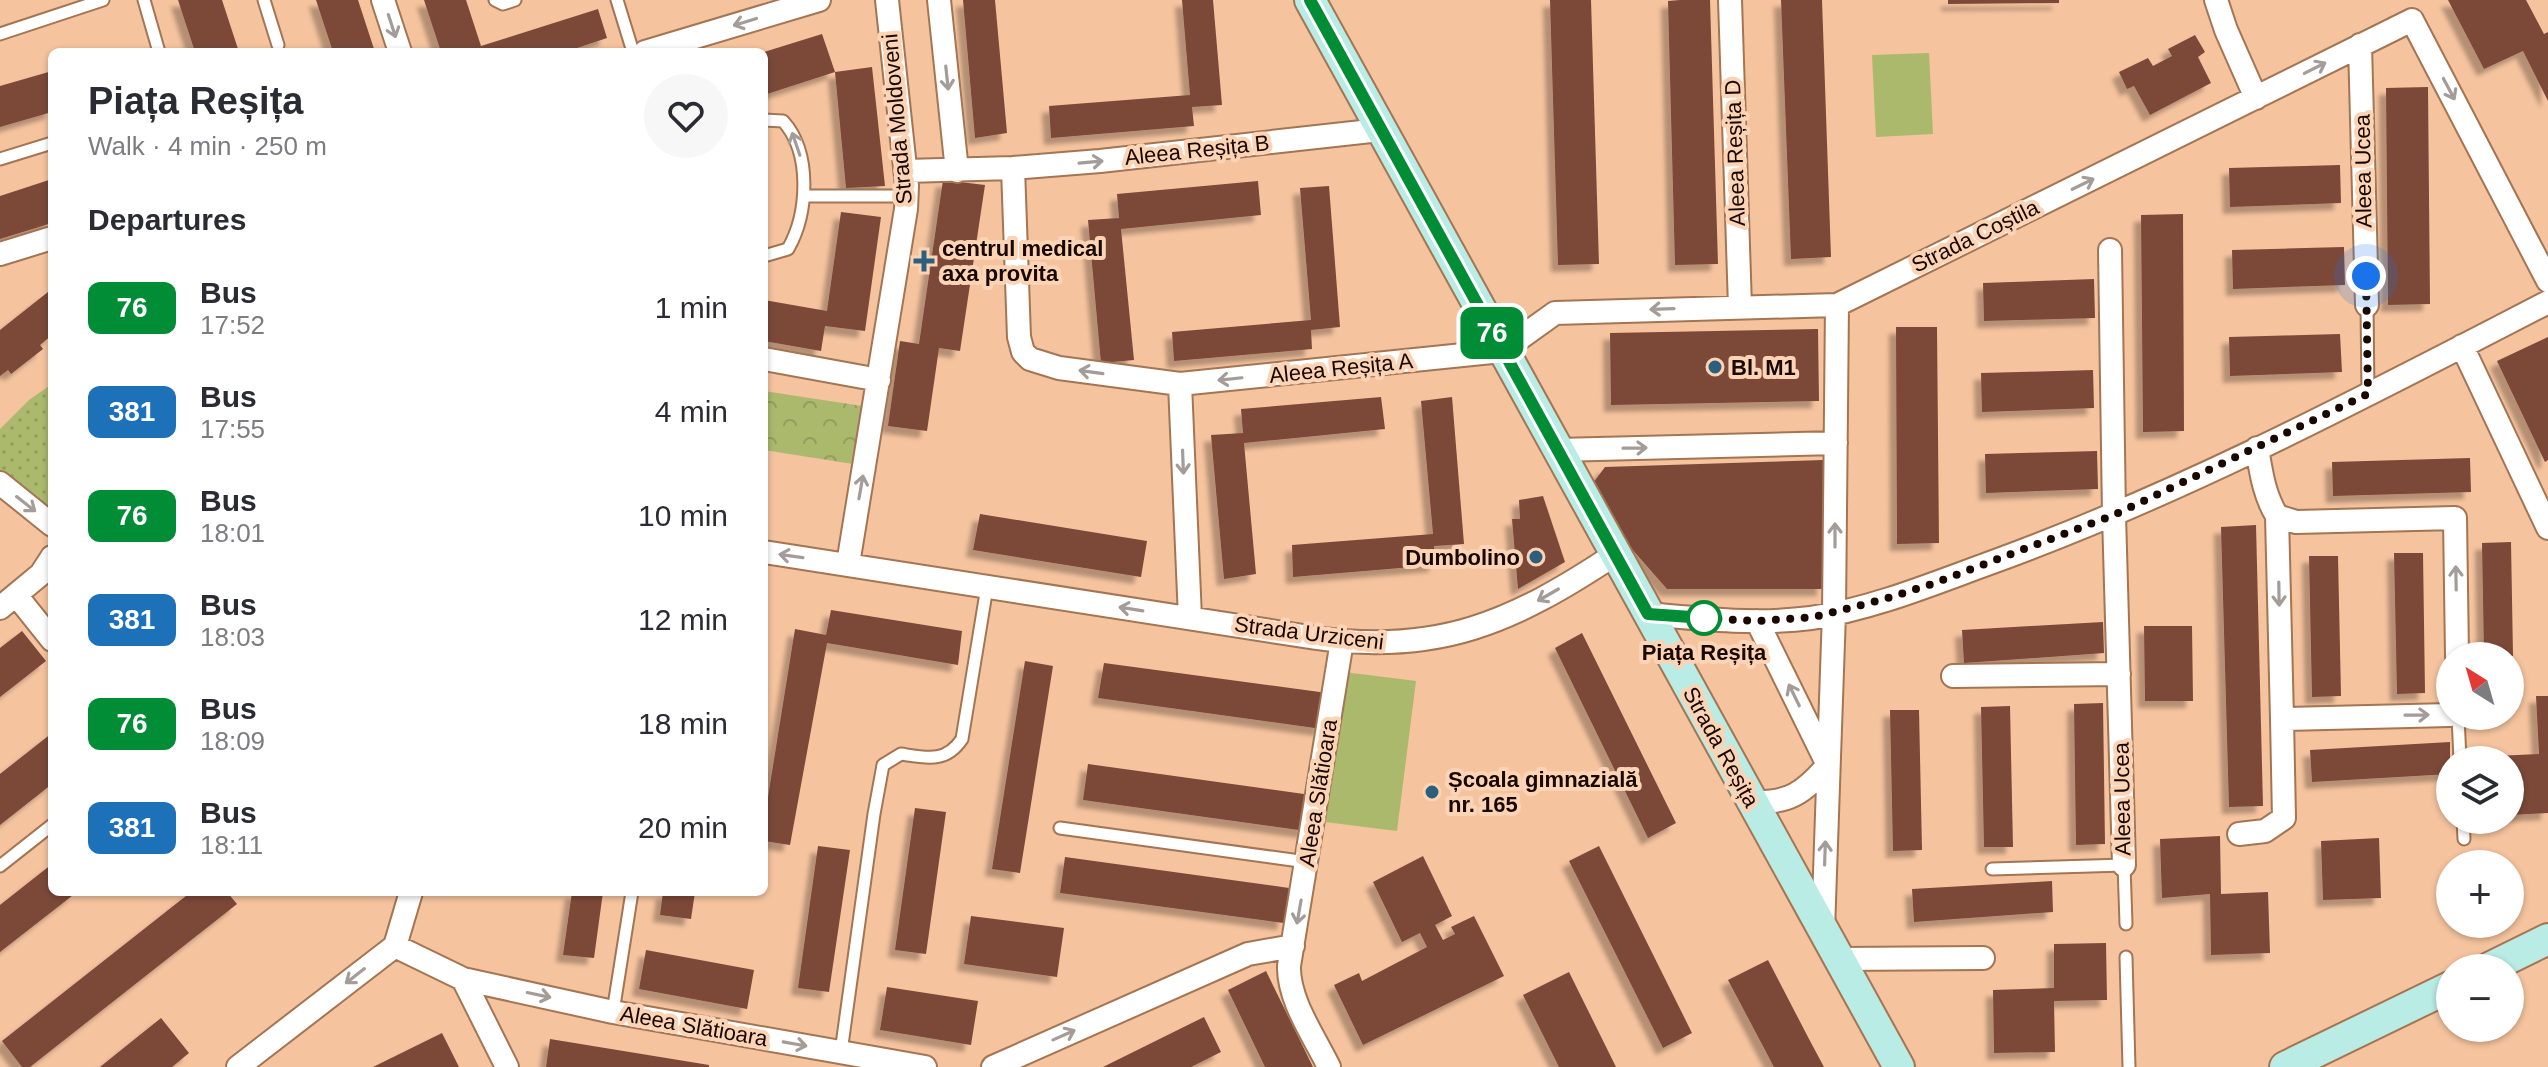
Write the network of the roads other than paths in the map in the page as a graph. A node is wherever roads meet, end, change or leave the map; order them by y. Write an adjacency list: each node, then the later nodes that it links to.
1 (103, 0): 14 (lane)
2 (144, 0): 17 (lane)
3 (264, 0): 15 (lane)
4 (383, 0): 18 (street, one-way to 18)
5 (495, 0): 6 (lane)
6 (515, 0)
7 (617, 0): 19 (lane)
8 (819, 0): 20 (street, one-way to 20)
9 (887, 0): 27 (street, Strada Moldoveni)
10 (939, 0): 28 (street, one-way to 28)
11 (1310, 0): 23 (street, Strada Reșița)
12 (1730, 0): 39 (street, Aleea Reșița D)
13 (2216, 0): 21 (street)
14 (0, 34)
15 (278, 45)
16 (2360, 45): 21 (street, Strada Coștila, one-way to 16); 35 (street, Strada Coștila, one-way to 35); 38 (street, Aleea Ucea)
17 (158, 48)
18 (399, 48)
19 (632, 48)
20 (658, 48)
21 (2256, 98): 37 (street, Strada Coștila, one-way to 21)
22 (768, 120): 29 (lane, one-way to 22)
23 (1380, 130): 26 (street, Aleea Reșița B, one-way to 23); 41 (street, Strada Reșița)
24 (48, 144): 25 (lane)
25 (0, 159)
26 (1013, 168): 28 (street, Aleea Reșița B); 44 (street, one-way to 26)
27 (906, 171): 28 (street, Aleea Reșița B); 30 (street, Strada Moldoveni)
28 (957, 171)
29 (804, 196): 30 (lane); 34 (lane)
30 (906, 196): 43 (street, Strada Moldoveni)
31 (48, 239): 33 (street)
32 (2110, 250): 50 (street, Aleea Ucea)
33 (0, 254)
34 (768, 255)
35 (2548, 281)
36 (2548, 302): 40 (street)
37 (1837, 305): 39 (street); 46 (street)
38 (2367, 305): 45 (lane, Aleea Ucea)
39 (1740, 307): 41 (street, one-way to 41)
40 (2462, 346): 45 (street); 53 (street)
41 (1502, 351): 44 (street, Aleea Reșița A, one-way to 44); 48 (street, Strada Reșița)
42 (768, 360): 43 (street)
43 (879, 380): 57 (street, Strada Moldoveni, one-way to 43)
44 (1174, 384): 62 (street, one-way to 62)
45 (2368, 394): 47 (street)
46 (1836, 443): 48 (street, one-way to 46); 60 (street, one-way to 46)
47 (2257, 448): 50 (street); 51 (street)
48 (1557, 450): 55 (street, Strada Reșița)
49 (0, 483): 52 (street, one-way to 52)
50 (2114, 515): 60 (street); 67 (street, Aleea Ucea)
51 (2277, 516): 66 (street, one-way to 51); 70 (street, one-way to 70)
52 (48, 522)
53 (2547, 522)
54 (768, 553): 57 (street, Strada Urziceni, one-way to 54)
55 (1614, 555): 61 (street, Strada Reșița); 65 (street, Strada Urziceni, one-way to 65)
56 (48, 563): 59 (street)
57 (848, 564): 58 (street, Strada Urziceni)
58 (987, 587): 62 (street, Strada Urziceni, one-way to 58); 97 (lane)
59 (8, 602): 64 (street)
60 (1834, 613): 63 (street); 71 (street)
61 (1648, 614): 63 (street); 72 (street, Strada Reșița)
62 (1190, 618): 65 (street, Strada Urziceni)
63 (1757, 621): 71 (street, one-way to 63)
64 (48, 637)
65 (1342, 641): 78 (street, Aleea Slătioara)
66 (2457, 642)
67 (2119, 674): 68 (street); 79 (street, Aleea Ucea)
68 (1953, 676)
69 (2436, 715): 70 (street, one-way to 69)
70 (2282, 719): 75 (street)
71 (1828, 765): 72 (street); 85 (street, one-way to 71)
72 (1751, 802): 85 (street, Strada Reșița)
73 (48, 828): 80 (lane)
74 (1060, 828): 78 (lane)
75 (2239, 834)
76 (2464, 834): 77 (lane)
77 (2464, 839)
78 (1307, 862): 88 (street, Aleea Slătioara, one-way to 88)
79 (2124, 865): 81 (lane); 84 (lane, Aleea Ucea)
80 (0, 866)
81 (1992, 869)
82 (410, 896): 87 (street)
83 (631, 896): 95 (lane)
84 (2126, 924)
85 (1823, 931): 92 (street, Strada Reșița)
86 (2548, 939): 89 (street)
87 (395, 946): 93 (street, Aleea Slătioara); 98 (street, one-way to 98)
88 (1293, 946): 101 (street, one-way to 88); 102 (street, Aleea Slătioara)
89 (2517, 954)
90 (2126, 957): 105 (lane)
91 (1983, 958): 92 (street)
92 (1838, 959): 96 (street, Strada Reșița)
93 (463, 979): 95 (street, Aleea Slătioara, one-way to 95); 99 (street)
94 (2436, 994): 106 (street)
95 (613, 1012): 97 (street, Aleea Slătioara, one-way to 97)
96 (1879, 1034): 103 (street); 104 (street, Strada Reșița)
97 (841, 1052): 100 (street, Aleea Slătioara)
98 (238, 1067)
99 (507, 1067)
100 (925, 1067)
101 (993, 1067)
102 (1329, 1067)
103 (1879, 1067)
104 (1899, 1067)
105 (2129, 1067)
106 (2285, 1067)

